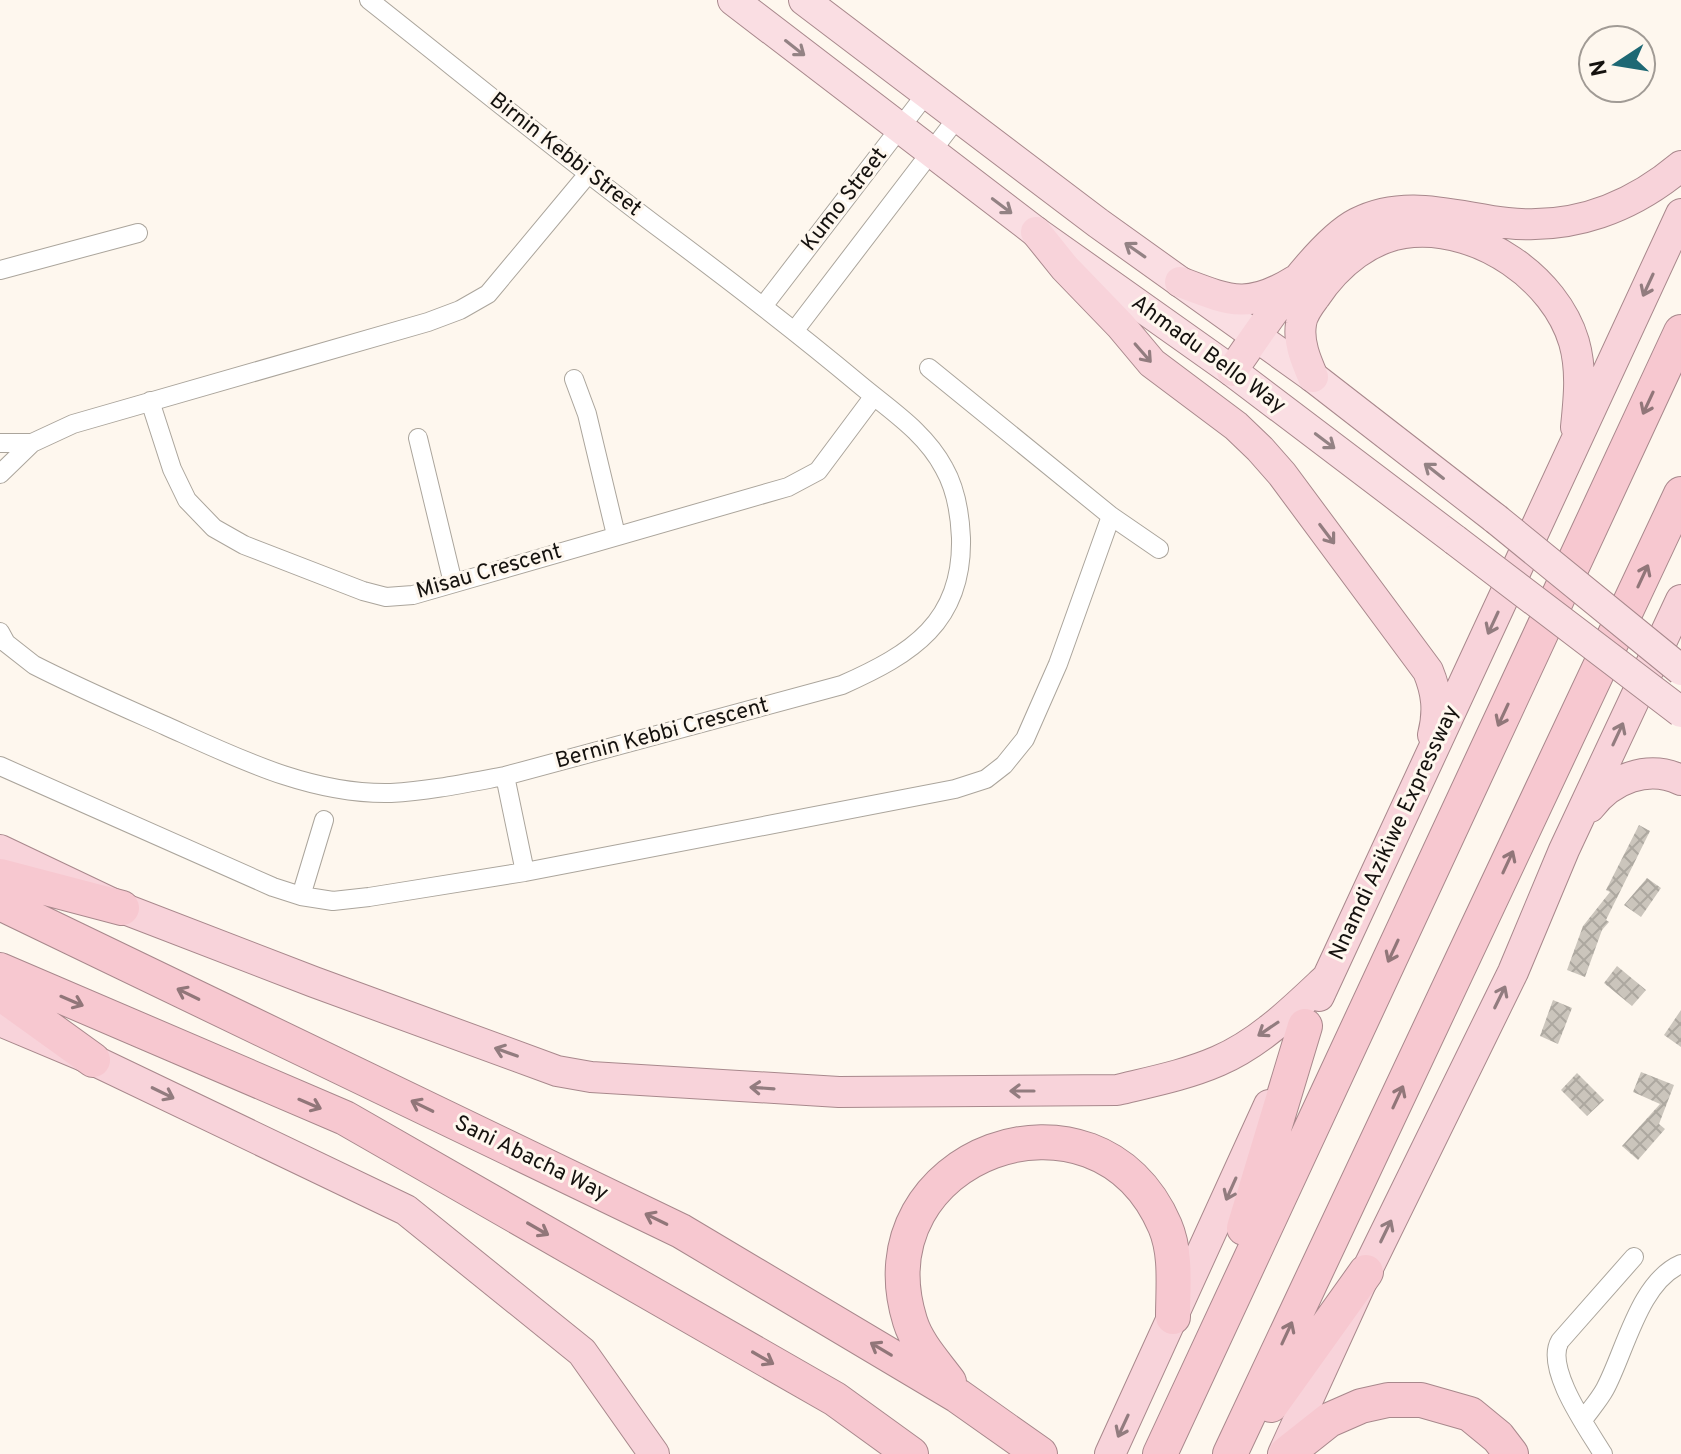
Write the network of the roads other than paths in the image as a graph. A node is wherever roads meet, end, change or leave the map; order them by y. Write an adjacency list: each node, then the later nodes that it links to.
1 (369, 0): 9 (street, Birnin Kebbi Street)
2 (733, 0): 6 (main road, Ahmadu Bello Way, one-way to 6)
3 (804, 0): 4 (main road, Ahmadu Bello Way)
4 (926, 94): 5 (main road, Ahmadu Bello Way); 6 (street, Kumo Street)
5 (957, 118): 7 (street); 15 (main road, Ahmadu Bello Way, one-way to 5)
6 (900, 129): 7 (main road, Ahmadu Bello Way); 16 (street, Kumo Street)
7 (932, 153): 11 (main road, Ahmadu Bello Way, one-way to 11); 17 (street)
8 (1681, 166): 14 (highway)
9 (588, 174): 16 (street, Birnin Kebbi Street); 25 (street)
10 (1681, 214): 29 (highway, Nnamdi Azikiwe Expressway, one-way to 29)
11 (1036, 232): 21 (main road, Ahmadu Bello Way); 42 (highway, one-way to 42)
12 (138, 233): 13 (street)
13 (0, 270)
14 (1304, 274): 15 (highway); 19 (highway)
15 (1180, 282): 19 (main road, Ahmadu Bello Way)
16 (764, 305): 17 (street, Bernin Kebbi Crescent)
17 (795, 330): 24 (street, Bernin Kebbi Crescent)
18 (1681, 332): 62 (highway, one-way to 62)
19 (1257, 335): 21 (highway); 22 (main road, Ahmadu Bello Way)
20 (929, 368): 32 (street)
21 (1232, 371): 39 (main road, Ahmadu Bello Way, one-way to 39, bridge)
22 (1313, 377): 29 (highway); 38 (main road, Ahmadu Bello Way, one-way to 22, bridge)
23 (574, 379): 33 (street)
24 (874, 396): 33 (street, Misau Crescent); 41 (street, Bernin Kebbi Crescent)
25 (150, 401): 28 (street); 35 (street, Misau Crescent)
26 (418, 438): 35 (street)
27 (0, 443): 28 (street)
28 (32, 443): 30 (street)
29 (1565, 466): 42 (highway, Nnamdi Azikiwe Expressway, one-way to 42)
30 (0, 474)
31 (1681, 494): 70 (highway, one-way to 31)
32 (1111, 516): 34 (street); 47 (street)
33 (616, 535): 35 (street, Misau Crescent)
34 (1159, 549)
35 (453, 583)
36 (1681, 600): 46 (highway, one-way to 36)
37 (0, 632): 41 (street, Bernin Kebbi Crescent)
38 (1681, 670)
39 (1681, 712)
40 (0, 766): 49 (street)
41 (505, 776): 47 (street)
42 (1420, 780): 53 (highway, Nnamdi Azikiwe Expressway)
43 (1681, 780): 46 (highway)
44 (324, 820): 49 (street)
45 (0, 850): 51 (highway)
46 (1564, 850): 60 (highway, one-way to 46)
47 (525, 872): 49 (street)
48 (0, 876): 51 (highway)
49 (301, 896)
50 (0, 903): 63 (highway, Sani Abacha Way, one-way to 50)
51 (122, 908): 53 (highway, one-way to 51)
52 (0, 970): 66 (highway, one-way to 66)
53 (1327, 978): 56 (highway, Nnamdi Azikiwe Expressway)
54 (0, 993): 57 (highway)
55 (0, 1021): 57 (highway)
56 (1305, 1026): 61 (highway, Nnamdi Azikiwe Expressway, one-way to 61); 62 (highway)
57 (93, 1060): 65 (highway, one-way to 65)
58 (1634, 1257): 64 (street)
59 (1681, 1264): 64 (street)
60 (1366, 1272): 70 (highway); 71 (highway)
61 (1173, 1317): 63 (highway); 68 (highway, Nnamdi Azikiwe Expressway, one-way to 68)
62 (1210, 1342): 69 (highway)
63 (958, 1396): 67 (highway, Sani Abacha Way)
64 (1583, 1420): 73 (street)
65 (654, 1454)
66 (911, 1454)
67 (1040, 1454)
68 (1110, 1454)
69 (1160, 1454)
70 (1233, 1454)
71 (1285, 1454): 72 (highway)
72 (1511, 1454)
73 (1603, 1454)

